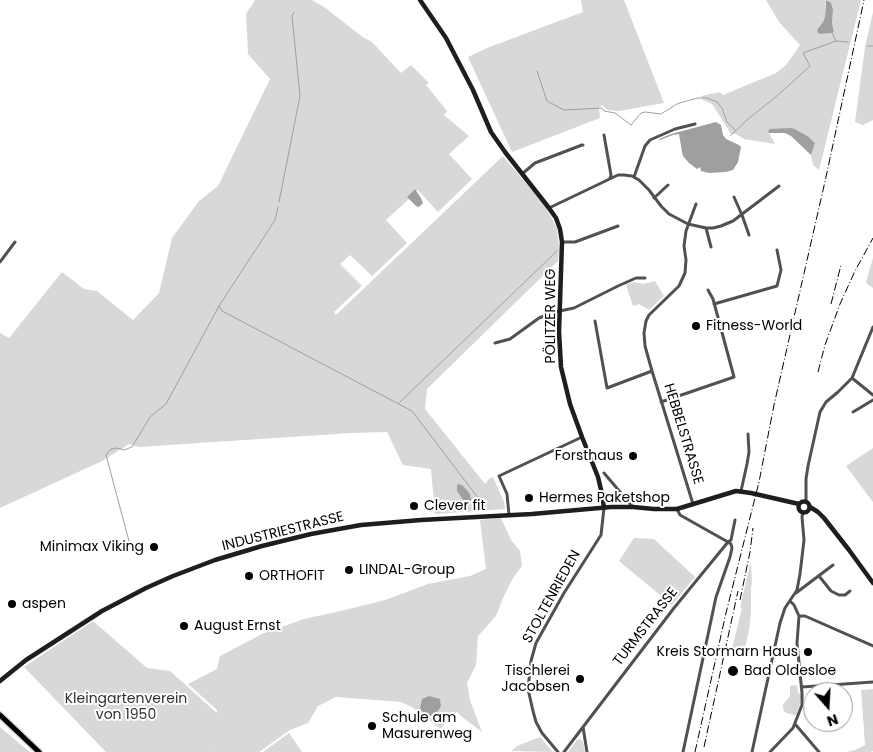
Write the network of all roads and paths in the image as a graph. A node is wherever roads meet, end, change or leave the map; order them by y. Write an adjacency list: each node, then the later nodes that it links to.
1 (420, 0): 5 (main road, PÖLITZER WEG)
2 (695, 124): 6 (street)
3 (604, 135): 7 (street)
4 (584, 146): 5 (street)
5 (522, 174): 13 (main road, PÖLITZER WEG)
6 (634, 177): 7 (street); 11 (street)
7 (610, 179): 13 (street)
8 (668, 185): 11 (street)
9 (779, 186): 14 (street)
10 (734, 197): 14 (street)
11 (654, 198): 15 (street)
12 (696, 204): 15 (street, HEBBELSTRASSE)
13 (549, 208): 20 (main road, PÖLITZER WEG)
14 (742, 215): 17 (street); 18 (street)
15 (688, 224): 17 (street); 31 (street, HEBBELSTRASSE)
16 (618, 226): 20 (street)
17 (706, 228): 21 (street)
18 (749, 235)
19 (15, 242): 23 (street)
20 (562, 242): 27 (main road, PÖLITZER WEG)
21 (711, 247)
22 (777, 250): 26 (street)
23 (0, 262)
24 (645, 278): 27 (street)
25 (708, 290): 26 (street)
26 (714, 304): 35 (street)
27 (560, 311): 30 (street); 38 (main road, PÖLITZER WEG)
28 (595, 321): 31 (street, HEBBELSTRASSE)
29 (873, 328): 32 (street)
30 (495, 343)
31 (652, 371): 35 (street, HEBBELSTRASSE)
32 (852, 378): 33 (street); 41 (street)
33 (873, 396)
34 (873, 400): 36 (street)
35 (661, 402): 42 (street, HEBBELSTRASSE)
36 (853, 412)
37 (748, 434): 40 (street)
38 (582, 437): 46 (main road, PÖLITZER WEG); 49 (street)
39 (604, 473): 44 (street)
40 (741, 491): 42 (main road); 43 (main road)
41 (806, 501): 43 (main road); 45 (main road)
42 (693, 504): 47 (main road)
43 (799, 504): 48 (main road)
44 (633, 507): 46 (main road); 47 (main road)
45 (810, 507): 48 (main road); 54 (main road)
46 (604, 508): 49 (main road, INDUSTRIESTRASSE); 67 (street, STOLTENRIEDEN)
47 (677, 509): 51 (street)
48 (802, 512): 56 (street)
49 (509, 515): 60 (main road, INDUSTRIESTRASSE)
50 (735, 520): 51 (street, TURMSTRASSE)
51 (728, 542): 65 (street, TURMSTRASSE); 70 (street)
52 (833, 565): 53 (street)
53 (819, 576): 55 (street); 56 (street)
54 (873, 583)
55 (850, 591)
56 (795, 593): 57 (street)
57 (790, 601): 58 (street); 71 (street)
58 (799, 616): 59 (street); 62 (street)
59 (873, 646)
60 (0, 681)
61 (873, 682): 62 (street)
62 (802, 687): 64 (street)
63 (0, 715): 66 (main road)
64 (795, 724): 72 (street); 73 (street)
65 (584, 727): 68 (street, TURMSTRASSE); 69 (street)
66 (40, 752)
67 (558, 752)
68 (564, 752)
69 (587, 752)
70 (683, 752)
71 (752, 752)
72 (770, 752)
73 (819, 752)

